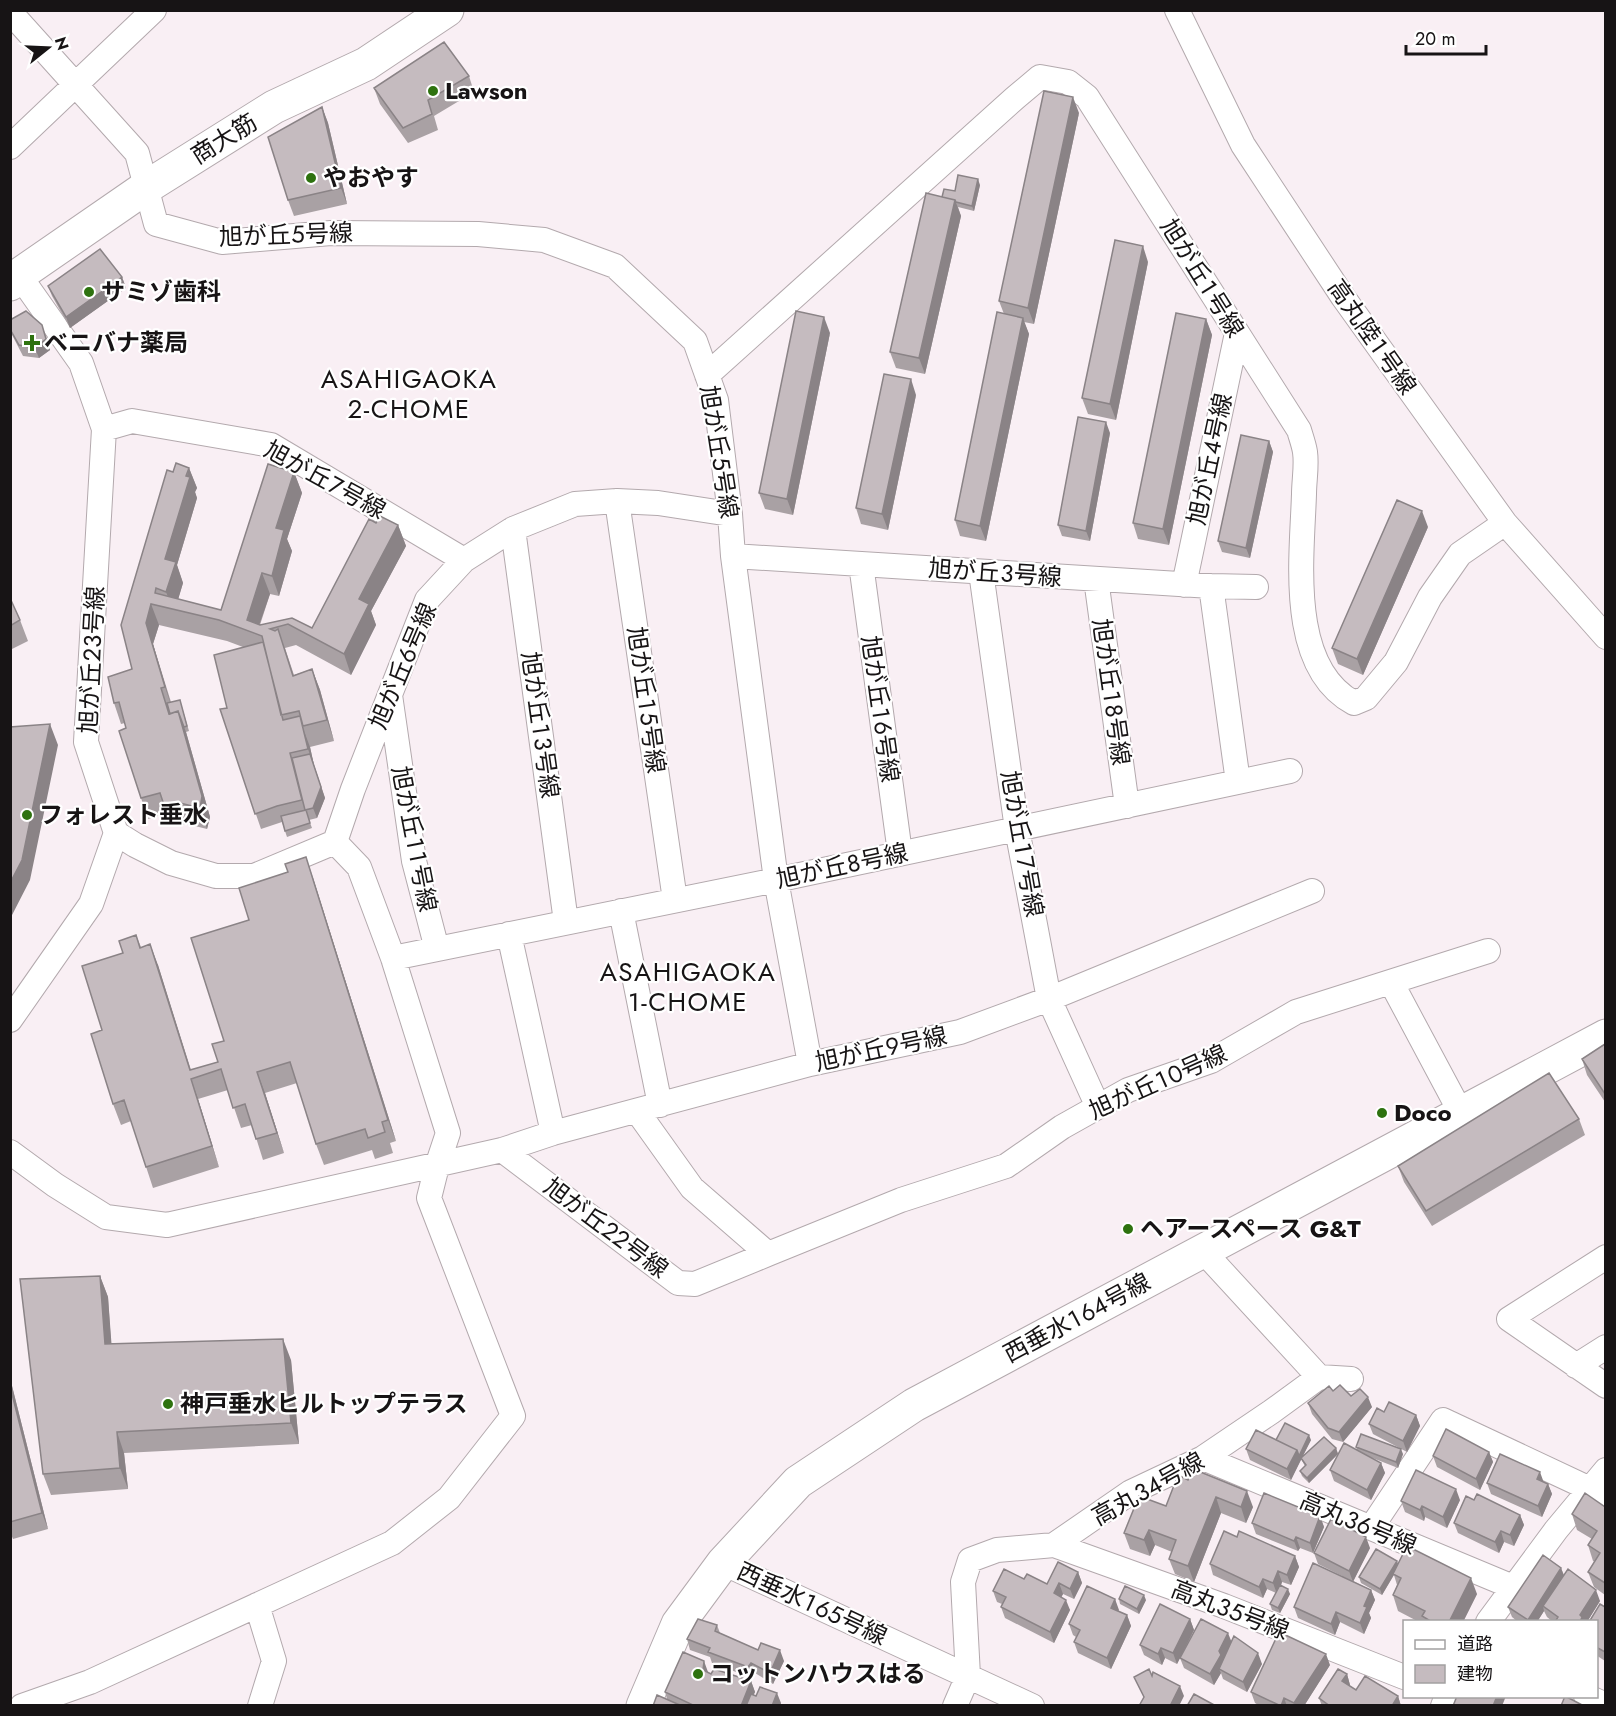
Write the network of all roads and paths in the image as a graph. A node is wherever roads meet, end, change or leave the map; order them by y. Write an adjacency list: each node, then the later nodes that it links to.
1 (154, 10): 5 (street)
2 (447, 10): 7 (street, 商大筋)
3 (1177, 10): 14 (street, 高丸陸１号線)
4 (10, 12): 5 (street)
5 (76, 85): 6 (street); 7 (street)
6 (10, 147)
7 (145, 188): 8 (street, 商大筋); 10 (street, 旭が丘５号線)
8 (15, 280): 11 (street)
9 (1237, 333): 10 (street, 旭が丘１号線); 14 (street, 旭が丘１号線); 21 (street, 旭が丘４号線)
10 (707, 375): 13 (street, 旭が丘５号線)
11 (104, 429): 17 (street, 旭が丘７号線); 30 (street, 旭が丘２３号線)
12 (617, 501): 13 (street, 旭が丘６号線); 15 (street, 旭が丘６号線); 35 (street, 旭が丘１５号線)
13 (730, 514): 16 (street, 旭が丘５号線)
14 (1505, 523): 24 (street, 高丸陸１号線)
15 (513, 529): 17 (street, 旭が丘６号線); 37 (street, 旭が丘１３号線)
16 (733, 556): 18 (street, 旭が丘３号線); 33 (street, 旭が丘５号線)
17 (464, 560): 25 (street, 旭が丘６号線)
18 (861, 564): 19 (street, 旭が丘３号線); 32 (street, 旭が丘１６号線)
19 (981, 572): 20 (street, 旭が丘３号線); 29 (street, 旭が丘１７号線)
20 (1096, 579): 21 (street, 旭が丘３号線); 28 (street, 旭が丘１８号線)
21 (1184, 585): 22 (street, 旭が丘３号線)
22 (1211, 586): 23 (street, 旭が丘３号線); 27 (street)
23 (1256, 587)
24 (1605, 637)
25 (390, 692): 31 (street, 旭が丘６号線); 39 (street, 旭が丘１１号線)
26 (1290, 771): 27 (street, 旭が丘８号線)
27 (1238, 782): 28 (street, 旭が丘８号線)
28 (1126, 806): 29 (street, 旭が丘８号線)
29 (1017, 829): 32 (street, 旭が丘８号線); 43 (street, 旭が丘１７号線)
30 (116, 833): 31 (street); 44 (street)
31 (334, 842): 41 (street)
32 (900, 853): 33 (street, 旭が丘８号線)
33 (776, 880): 35 (street, 旭が丘８号線); 46 (street, 旭が丘５号線)
34 (1313, 890): 43 (street, 旭が丘９号線)
35 (675, 900): 36 (street, 旭が丘８号線)
36 (621, 911): 37 (street, 旭が丘８号線); 47 (street)
37 (566, 922): 38 (street, 旭が丘８号線)
38 (509, 934): 39 (street, 旭が丘８号線); 51 (street)
39 (437, 949): 41 (street, 旭が丘８号線)
40 (1488, 951): 42 (street, 旭が丘１０号線)
41 (393, 958): 54 (street)
42 (1391, 982): 48 (street, 旭が丘１０号線); 50 (street)
43 (1050, 999): 46 (street, 旭が丘９号線); 48 (street, 旭が丘１７号線)
44 (10, 1020)
45 (1605, 1036): 50 (street, 西垂水１６４号線)
46 (810, 1064): 47 (street, 旭が丘９号線)
47 (660, 1105): 49 (street, 旭が丘９号線)
48 (1098, 1107): 56 (street, 旭が丘１０号線)
49 (637, 1111): 51 (street, 旭が丘９号線); 56 (street)
50 (1461, 1113): 55 (street, 西垂水１６４号線)
51 (553, 1133): 52 (street, 旭が丘９号線)
52 (502, 1150): 54 (street, 旭が丘９号線); 56 (street, 旭が丘２２号線)
53 (10, 1152): 54 (street, 旭が丘９号線)
54 (437, 1166): 70 (street)
55 (1203, 1251): 60 (street); 68 (street, 西垂水１６４号線)
56 (768, 1254)
57 (1605, 1257): 59 (street)
58 (1605, 1347): 59 (street)
59 (1576, 1366): 62 (street)
60 (1319, 1377): 61 (street); 63 (street, 高丸３４号線)
61 (1351, 1379)
62 (1605, 1386)
63 (1203, 1458): 66 (street, 高丸３６号線); 67 (street, 高丸３４号線)
64 (1605, 1470): 65 (street)
65 (1598, 1495): 66 (street); 69 (street)
66 (1371, 1528): 69 (street, 高丸３６号線)
67 (1054, 1545): 72 (street, 高丸３４号線); 73 (street, 高丸３５号線)
68 (723, 1563): 72 (street, 西垂水１６５号線); 78 (street, 西垂水１６４号線)
69 (1513, 1587): 71 (street)
70 (257, 1605): 76 (street); 77 (street)
71 (1489, 1620)
72 (968, 1676): 79 (street); 80 (street, 西垂水１６５号線)
73 (1403, 1677)
74 (1590, 1698): 75 (street)
75 (1605, 1705)
76 (22, 1706)
77 (260, 1706)
78 (643, 1706)
79 (955, 1706)
80 (1032, 1706)

